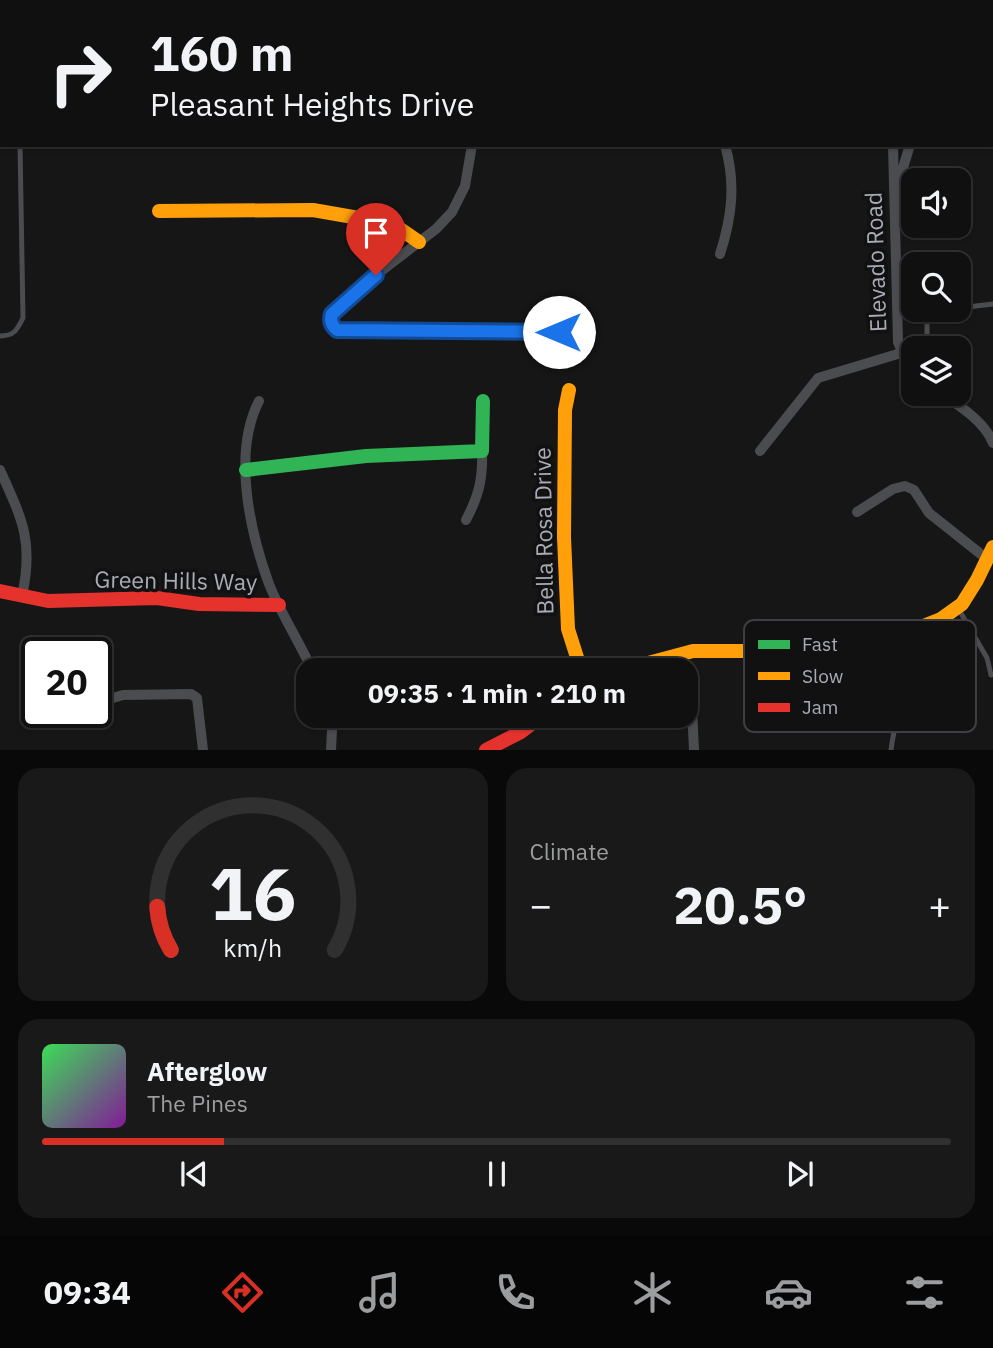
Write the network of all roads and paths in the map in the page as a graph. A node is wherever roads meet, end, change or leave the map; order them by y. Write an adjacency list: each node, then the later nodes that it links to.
1 (20, 147): 16 (lane)
2 (472, 147): 8 (street)
3 (724, 147): 9 (street)
4 (893, 147): 6 (street, Elevado Road)
5 (909, 147): 6 (street)
6 (894, 196): 14 (street, Elevado Road)
7 (159, 211): 8 (street)
8 (419, 242): 12 (street)
9 (720, 254)
10 (993, 304): 11 (lane)
11 (971, 307)
12 (332, 314): 15 (lane)
13 (901, 315): 14 (lane)
14 (898, 316): 17 (street, Elevado Road)
15 (584, 332)
16 (0, 336)
17 (901, 353): 24 (street)
18 (569, 390): 39 (street, Bella Rosa Drive)
19 (260, 401): 26 (street)
20 (483, 401): 23 (street)
21 (959, 406): 22 (street)
22 (993, 443)
23 (482, 451): 26 (street); 28 (street)
24 (760, 451)
25 (0, 470): 31 (street)
26 (246, 470): 32 (street)
27 (857, 512): 29 (street)
28 (466, 520)
29 (990, 553): 33 (street)
30 (0, 591): 31 (street, Green Hills Way)
31 (22, 596): 32 (street, Green Hills Way)
32 (279, 605): 38 (street, Green Hills Way)
33 (958, 608): 34 (street); 35 (lane)
34 (937, 620)
35 (965, 620)
36 (976, 639): 41 (lane)
37 (744, 651): 40 (street)
38 (307, 658)
39 (577, 658)
40 (681, 658)
41 (991, 675)
42 (112, 698): 47 (street)
43 (332, 728): 48 (street)
44 (526, 728): 49 (street)
45 (693, 728): 50 (street)
46 (895, 732): 51 (lane)
47 (203, 750)
48 (331, 750)
49 (486, 750)
50 (694, 750)
51 (891, 750)

